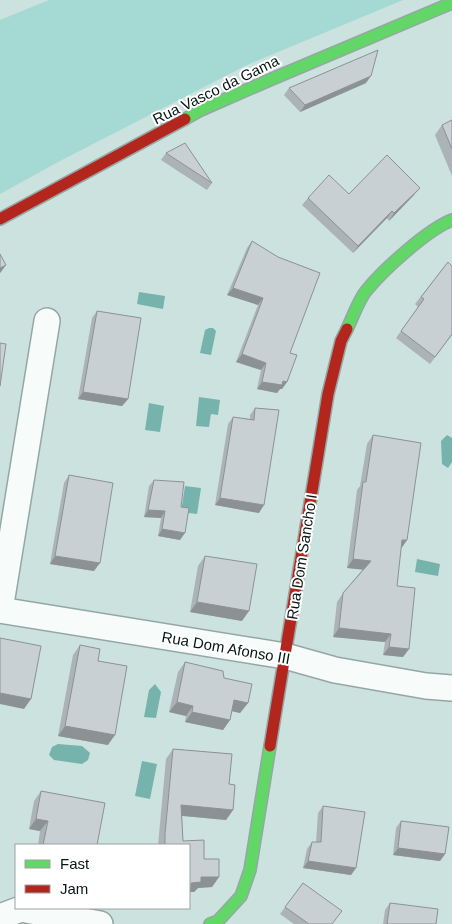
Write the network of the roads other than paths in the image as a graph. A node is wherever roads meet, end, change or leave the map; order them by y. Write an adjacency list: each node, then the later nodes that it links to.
1 (452, 3): 2 (street, Rua Vasco da Gama)
2 (0, 218)
3 (452, 220): 6 (street, Rua Dom Sancho I)
4 (47, 321): 5 (street)
5 (0, 610): 6 (street, Rua Dom Afonso III)
6 (286, 656): 7 (street, Rua Dom Afonso III); 11 (street, Rua Dom Sancho I)
7 (452, 688)
8 (0, 917): 9 (street)
9 (50, 919): 10 (street)
10 (100, 924)
11 (210, 924)

